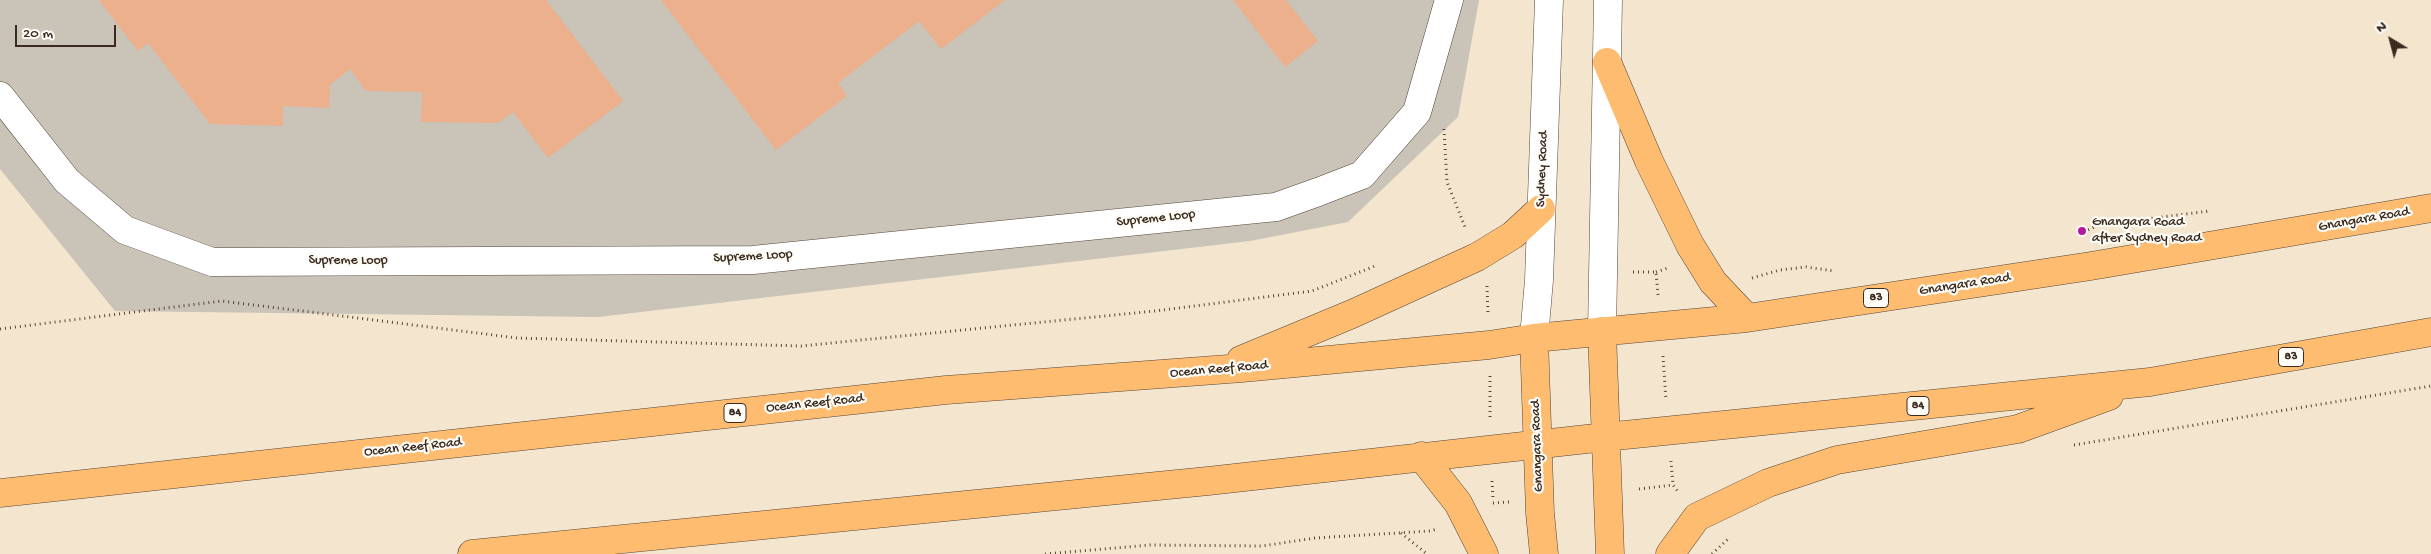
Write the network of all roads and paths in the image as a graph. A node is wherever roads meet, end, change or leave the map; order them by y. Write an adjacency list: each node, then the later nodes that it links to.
1 (1449, 0): 5 (street, Supreme Loop)
2 (1549, 0): 8 (street, Sydney Road)
3 (1608, 0): 4 (street)
4 (1607, 62): 12 (main road); 19 (street)
5 (0, 96)
6 (1443, 124): 11 (path)
7 (2431, 208): 17 (main road, Gnangara Road / 83)
8 (1541, 209): 11 (main road); 21 (street, Sydney Road)
9 (2212, 211): 10 (path)
10 (2075, 235)
11 (1477, 257): 22 (main road)
12 (1698, 258): 14 (path); 17 (main road)
13 (1385, 262): 18 (path)
14 (1656, 272)
15 (1840, 272): 16 (path)
16 (1745, 278)
17 (1747, 318): 19 (main road, Gnangara Road / 83)
18 (0, 329)
19 (1602, 330): 21 (main road, Ocean Reef Road / 83); 25 (main road)
20 (2431, 332): 23 (main road, 83)
21 (1534, 338): 22 (main road, Ocean Reef Road / 84); 27 (main road, Gnangara Road)
22 (1216, 370): 30 (main road, Ocean Reef Road / 84)
23 (2150, 382): 25 (main road, 84); 32 (main road, 83)
24 (2431, 386): 26 (path)
25 (1605, 437): 27 (main road, 84); 29 (main road)
26 (2069, 445)
27 (1537, 446): 28 (main road, 84); 31 (main road, Gnangara Road)
28 (1422, 456): 33 (main road); 37 (main road, 84)
29 (1606, 492): 32 (path); 42 (main road)
30 (0, 493)
31 (1540, 500): 33 (path); 41 (main road, Gnangara Road)
32 (1697, 518): 36 (path); 43 (main road, 83)
33 (1466, 519): 35 (path); 40 (main road)
34 (1735, 532): 36 (path)
35 (1401, 533): 38 (path); 39 (path)
36 (1728, 538): 44 (path)
37 (472, 554)
38 (1046, 554)
39 (1427, 554)
40 (1484, 554)
41 (1544, 554)
42 (1610, 554)
43 (1670, 554)
44 (1712, 554)

